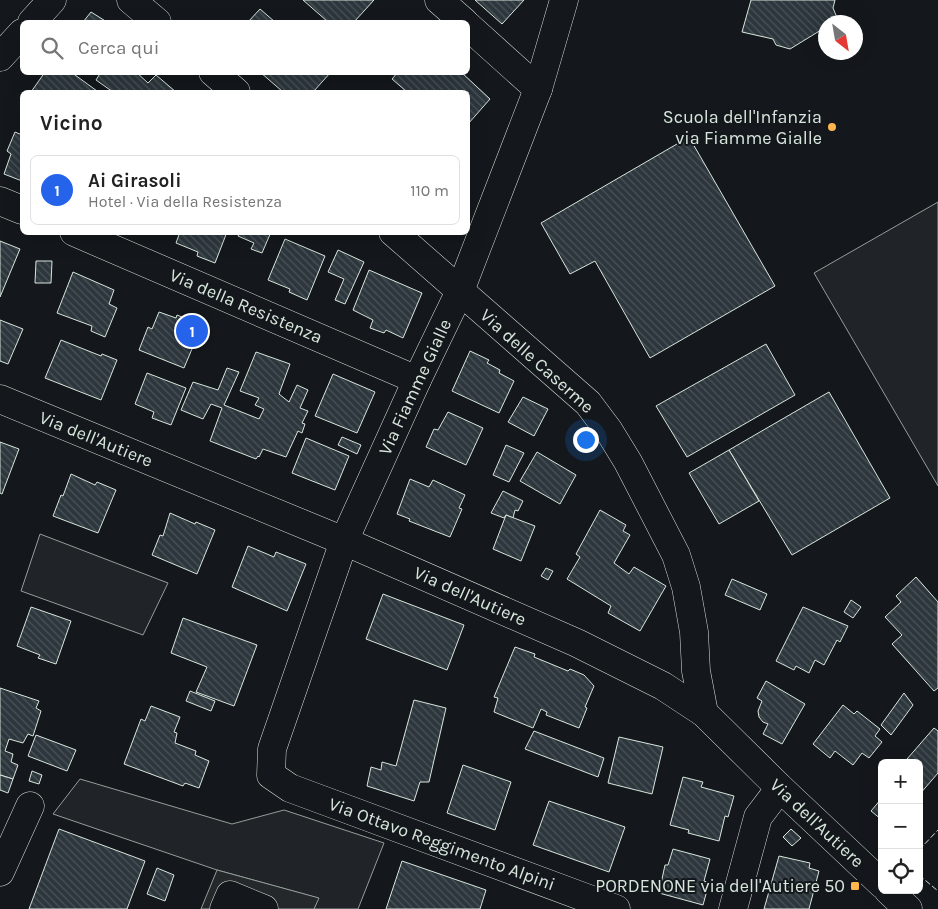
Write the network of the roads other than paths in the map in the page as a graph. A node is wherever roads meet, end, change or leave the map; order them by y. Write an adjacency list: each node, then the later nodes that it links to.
1 (52, 0): 5 (street)
2 (131, 0): 6 (street)
3 (439, 0): 7 (street)
4 (564, 0): 13 (street, Via Fiamme Gialle)
5 (34, 20)
6 (155, 20)
7 (462, 20)
8 (470, 28): 13 (street)
9 (20, 34): 10 (street)
10 (0, 57)
11 (216, 75): 12 (street)
12 (234, 90)
13 (538, 90): 18 (street, Via Fiamme Gialle)
14 (0, 201): 15 (street)
15 (20, 209)
16 (81, 235): 19 (street, Via della Resistenza)
17 (396, 235): 18 (street, Via delle Caserme)
18 (460, 291): 19 (street, Via Fiamme Gialle); 22 (street, Via delle Caserme)
19 (417, 380): 21 (street, Via Fiamme Gialle)
20 (0, 399): 21 (street, Via dell'Autiere)
21 (344, 541): 22 (street, Via dell'Autiere); 23 (street, Via Fiamme Gialle)
22 (704, 713): 24 (street, Via dell'Autiere)
23 (271, 775): 31 (street, Via Ottavo Reggimento Alpini)
24 (780, 788): 27 (street, Via dell'Autiere); 32 (street)
25 (30, 806): 26 (street)
26 (0, 872)
27 (878, 880)
28 (892, 894): 33 (street)
29 (224, 909): 30 (street)
30 (264, 909)
31 (616, 909)
32 (733, 909)
33 (908, 909)

